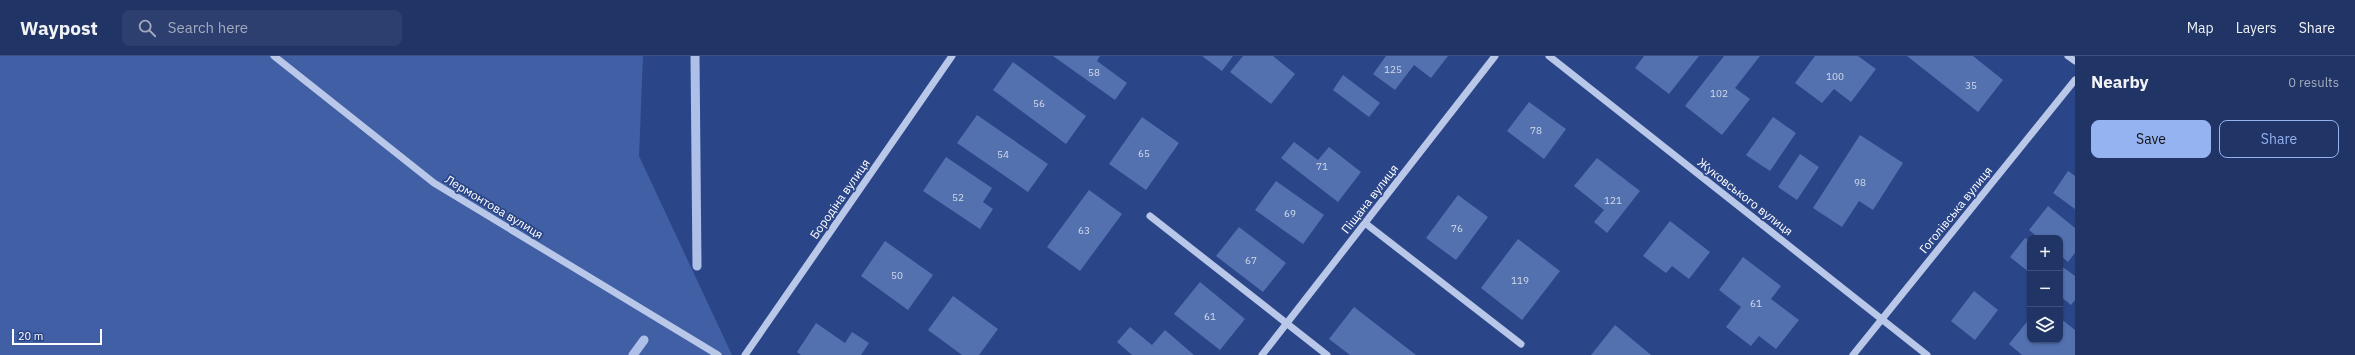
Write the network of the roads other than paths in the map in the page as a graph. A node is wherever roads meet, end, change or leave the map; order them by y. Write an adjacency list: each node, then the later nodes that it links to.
1 (274, 56): 13 (street, Лермонтова вулиця)
2 (952, 56): 14 (street, Бородіна вулиця)
3 (1495, 56): 9 (street, Піщана вулиця)
4 (1549, 56): 10 (street, Жуковського вулиця)
5 (2068, 56): 6 (street)
6 (2075, 61)
7 (2075, 80): 10 (street, Гоголівська вулиця)
8 (1150, 216): 11 (street)
9 (1365, 223): 11 (street, Піщана вулиця); 12 (street)
10 (1882, 320): 17 (street, Гоголівська вулиця); 18 (street, Жуковського вулиця)
11 (1286, 324): 15 (street, Піщана вулиця); 16 (street)
12 (1521, 344)
13 (718, 355)
14 (745, 355)
15 (1262, 355)
16 (1327, 355)
17 (1853, 355)
18 (1927, 355)

